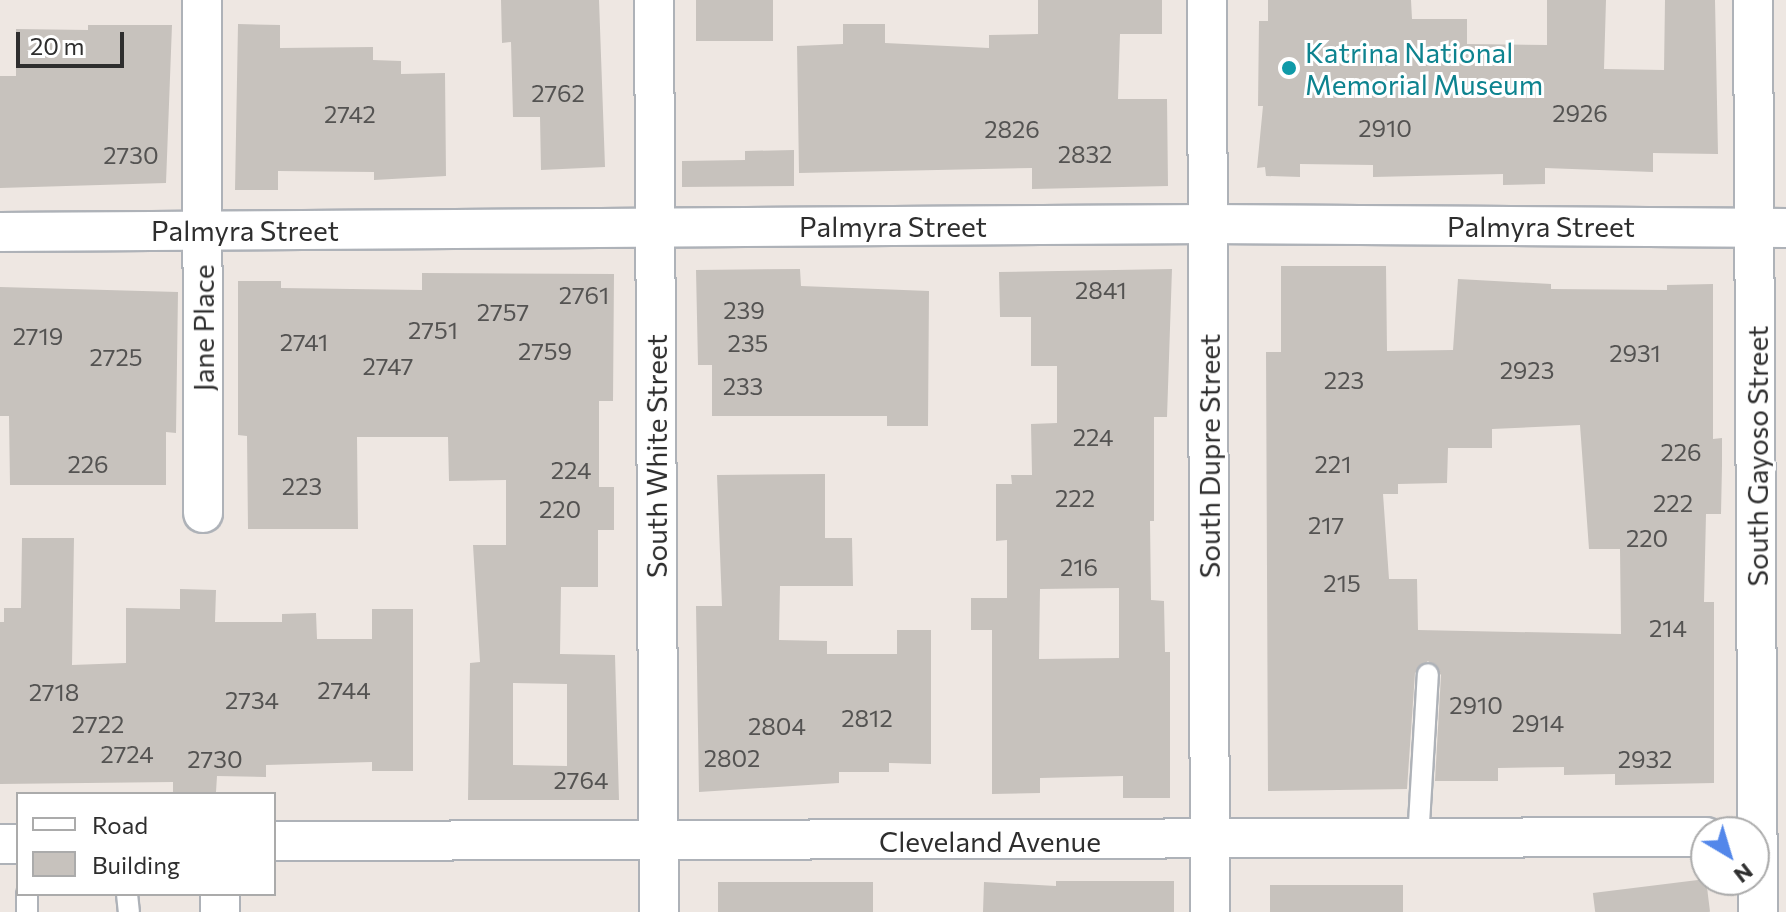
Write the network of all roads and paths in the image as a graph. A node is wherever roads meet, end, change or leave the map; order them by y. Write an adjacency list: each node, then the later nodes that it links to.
1 (202, 0): 8 (street, Jane Place)
2 (654, 0): 6 (street, South White Street)
3 (1207, 0): 5 (street, South Dupre Street)
4 (1753, 0): 7 (street, South Gayoso Street)
5 (1208, 224): 6 (street, Palmyra Street); 7 (street, Palmyra Street); 17 (street, South Dupre Street)
6 (654, 228): 8 (street, Palmyra Street); 14 (street, South White Street)
7 (1771, 228): 12 (street, South Gayoso Street)
8 (203, 230): 9 (street, Palmyra Street); 10 (street, Jane Place)
9 (0, 232)
10 (203, 513)
11 (1428, 674): 15 (lane)
12 (1766, 816)
13 (1690, 837): 15 (street, Cleveland Avenue)
14 (659, 840): 16 (street, Cleveland Avenue); 17 (street, Cleveland Avenue); 18 (street, South White Street)
15 (1418, 840): 17 (street, Cleveland Avenue)
16 (276, 841)
17 (1210, 841): 19 (street, South Dupre Street)
18 (659, 912)
19 (1210, 912)

